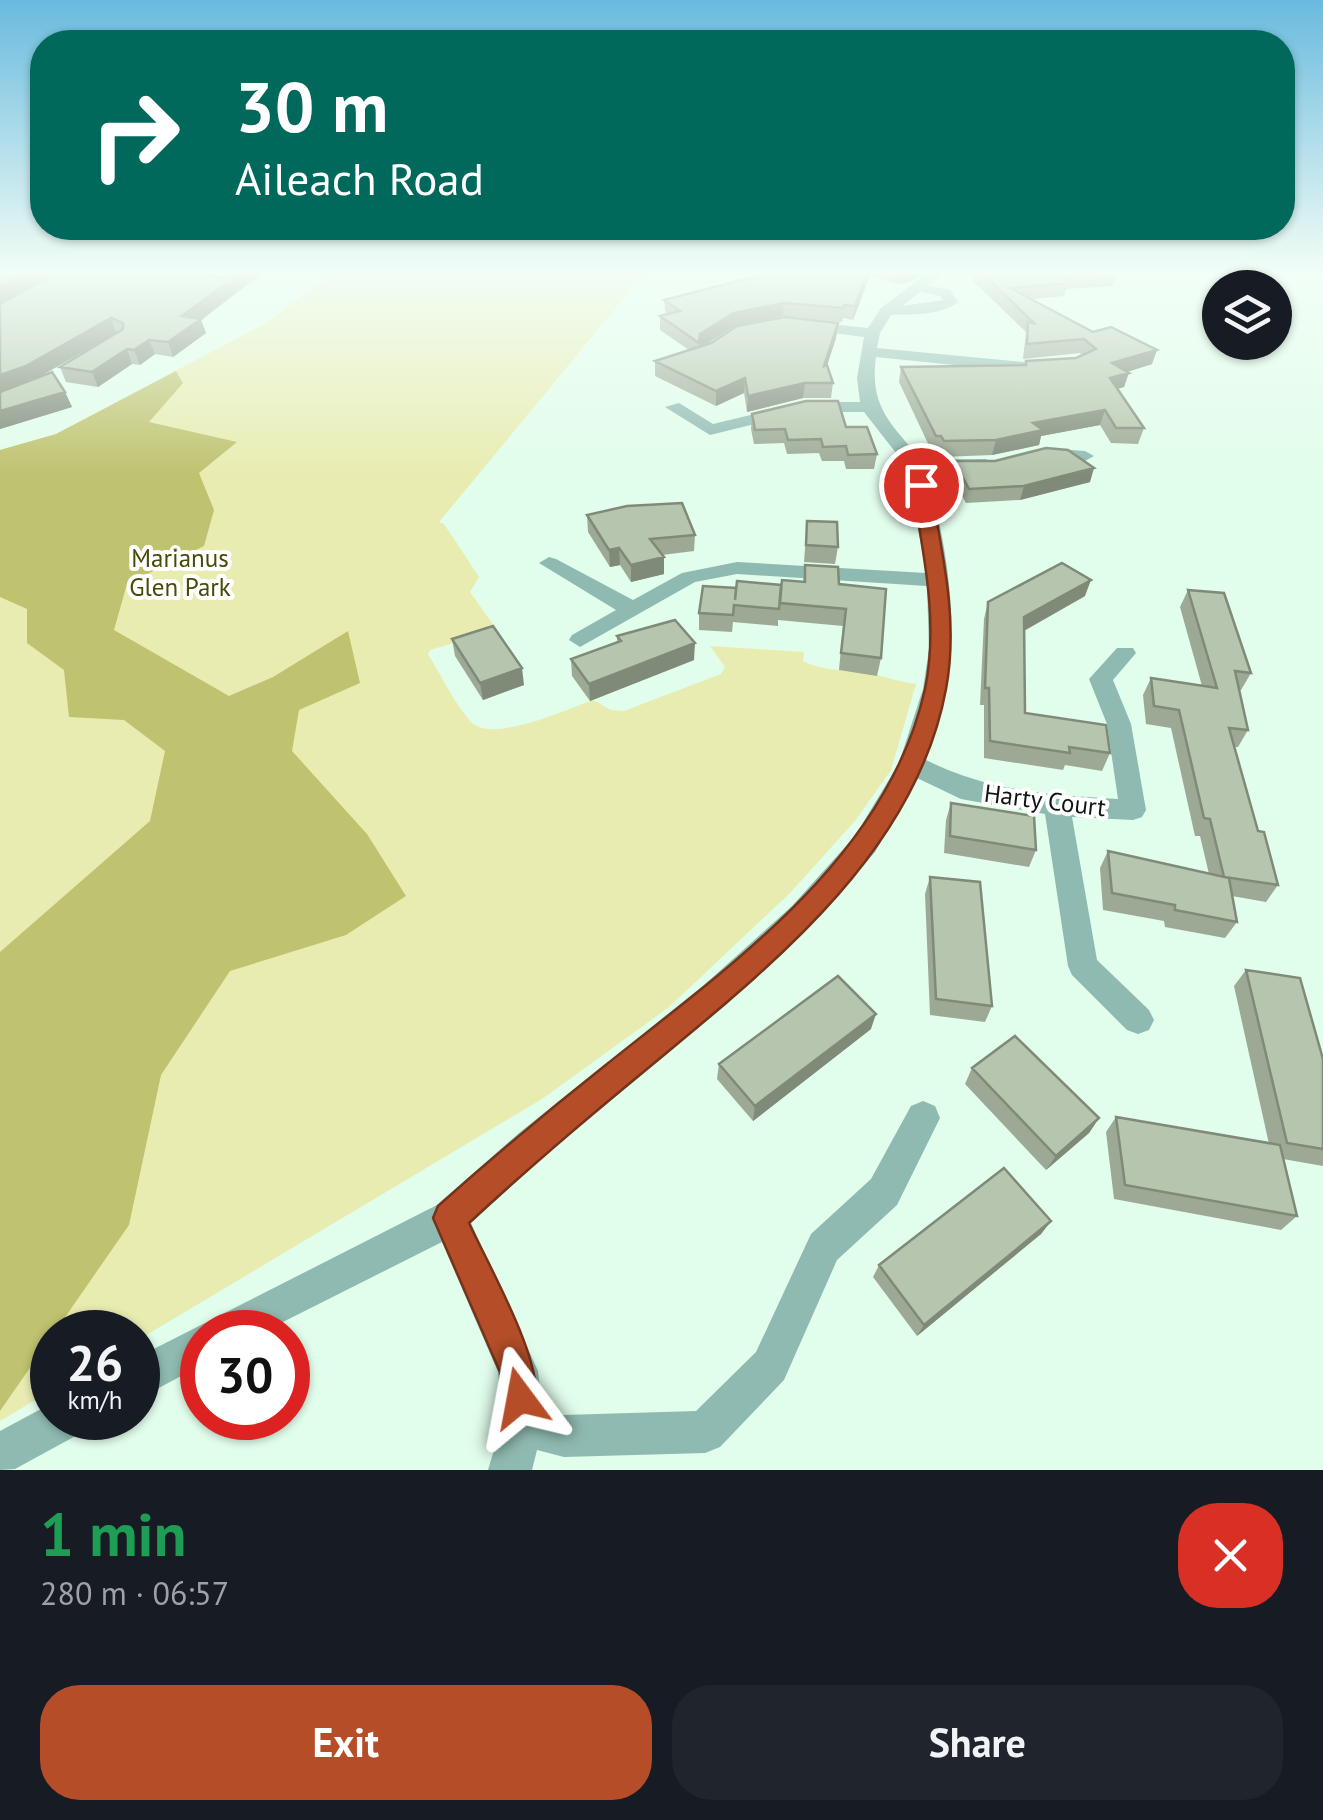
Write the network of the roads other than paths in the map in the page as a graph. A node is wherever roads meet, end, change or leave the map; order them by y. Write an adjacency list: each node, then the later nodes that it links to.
1 (874, 339): 4 (street)
2 (904, 339): 3 (street)
3 (1046, 366)
4 (869, 406): 5 (street); 7 (street)
5 (673, 407)
6 (1085, 456): 7 (street)
7 (916, 466): 9 (street)
8 (549, 563): 10 (street)
9 (938, 580): 10 (street); 13 (street)
10 (630, 608): 11 (street)
11 (580, 640)
12 (1125, 653): 14 (street, Harty Court)
13 (912, 764): 14 (street, Harty Court); 17 (street)
14 (1057, 806): 15 (street)
15 (1138, 1020)
16 (924, 1118): 19 (street)
17 (450, 1218): 18 (street); 19 (street)
18 (266, 1310)
19 (522, 1426): 22 (street)
20 (30, 1438): 21 (street)
21 (0, 1454)
22 (510, 1470)

